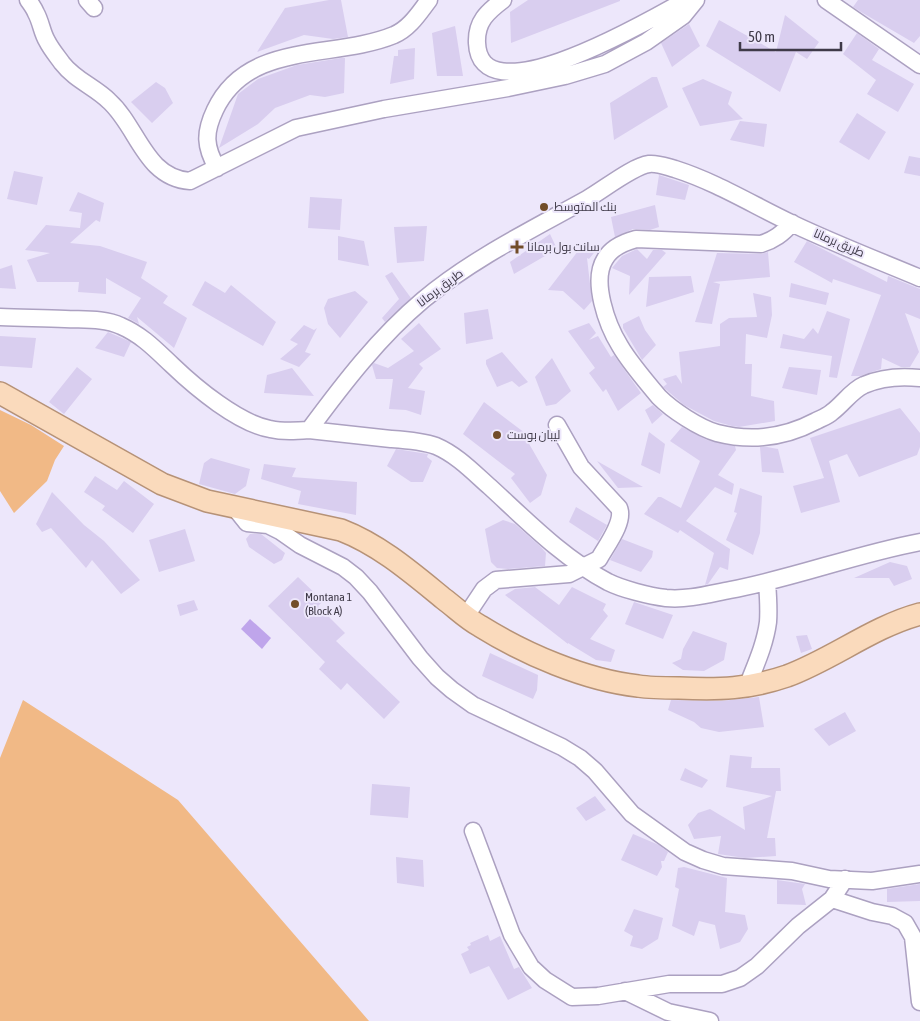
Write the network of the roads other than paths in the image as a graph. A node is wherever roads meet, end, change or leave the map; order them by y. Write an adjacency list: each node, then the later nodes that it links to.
1 (429, 0): 8 (street)
2 (503, 0): 3 (street)
3 (686, 0)
4 (696, 0): 8 (street)
5 (826, 0): 7 (street)
6 (36, 4): 8 (street)
7 (920, 65)
8 (217, 168)
9 (792, 223): 10 (street, طريق برمانا); 12 (street); 15 (street, طريق برمانا)
10 (920, 278)
11 (0, 317): 15 (street)
12 (920, 378)
13 (0, 393): 16 (main road)
14 (557, 425): 18 (street)
15 (308, 430): 18 (street)
16 (235, 508): 21 (main road); 25 (street)
17 (920, 542): 19 (street)
18 (585, 567): 19 (street); 21 (street)
19 (767, 582): 22 (street)
20 (920, 614): 22 (main road)
21 (466, 616): 22 (main road)
22 (747, 687)
23 (473, 831): 27 (street)
24 (920, 874): 25 (street)
25 (845, 879): 26 (street)
26 (832, 898): 27 (street); 28 (street)
27 (626, 991): 29 (street)
28 (920, 1002)
29 (710, 1021)

